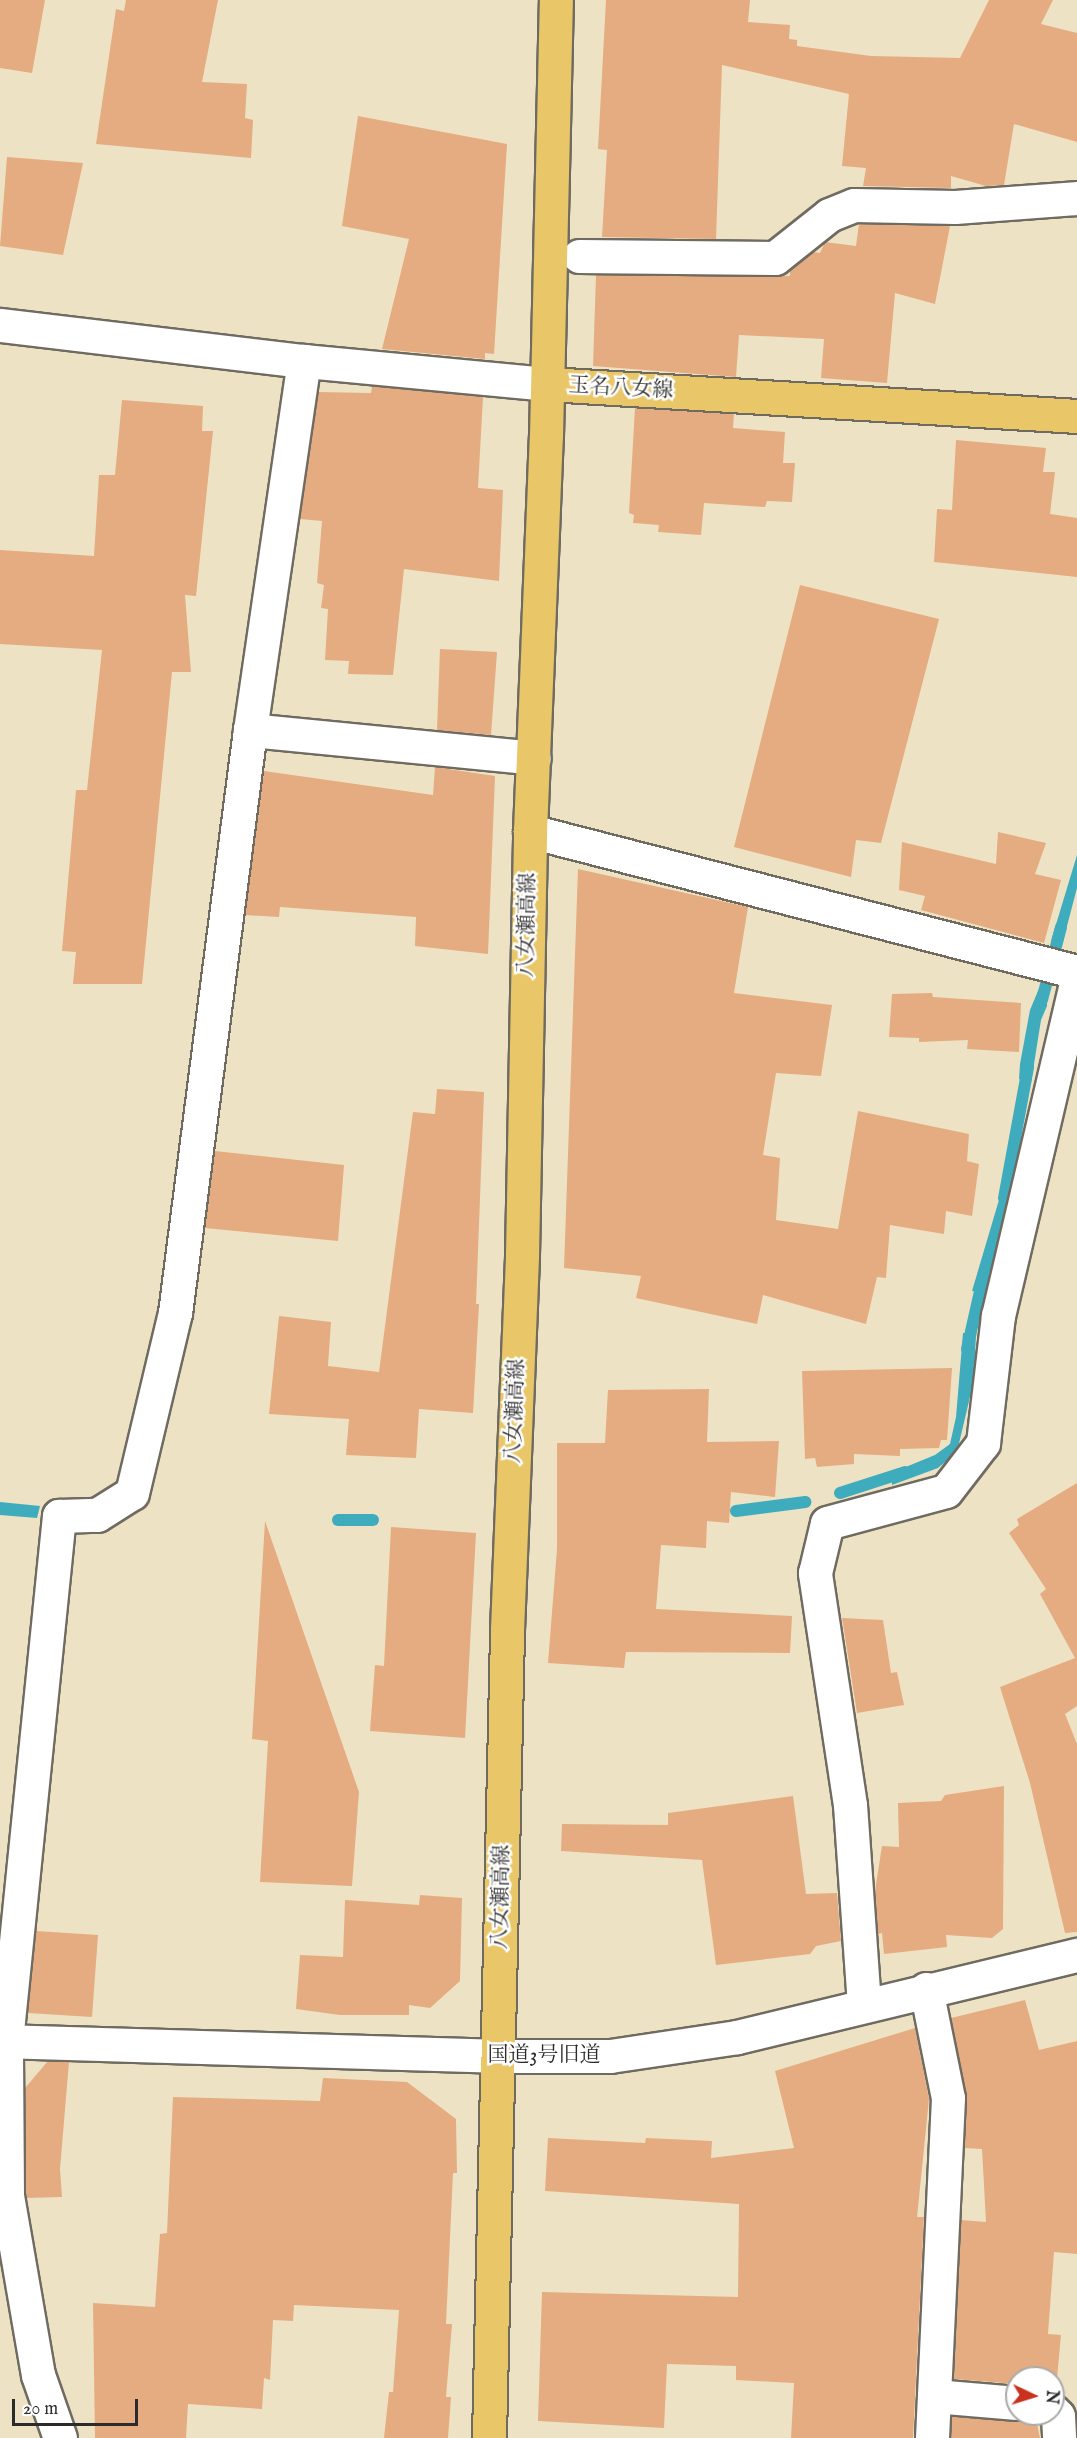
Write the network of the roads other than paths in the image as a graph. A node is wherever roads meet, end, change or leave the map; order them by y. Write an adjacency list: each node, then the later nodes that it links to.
1 (556, 0): 6 (main road, 玉名八女線)
2 (1077, 198): 3 (street)
3 (579, 256)
4 (0, 325): 5 (street)
5 (304, 361): 6 (street); 8 (street)
6 (548, 384): 7 (main road, 玉名八女線); 9 (main road, 八女瀬高線)
7 (1077, 416)
8 (250, 730): 9 (street); 16 (street)
9 (534, 758): 10 (main road, 八女瀬高線)
10 (530, 831): 11 (street); 17 (main road, 八女瀬高線)
11 (1077, 972)
12 (1077, 980): 15 (street)
13 (1077, 1955): 14 (street, 国道3号旧道)
14 (926, 1989): 15 (street, 国道3号旧道); 18 (street)
15 (864, 2005): 17 (street, 国道3号旧道)
16 (3, 2041): 17 (street, 国道3号旧道); 20 (street)
17 (499, 2056): 21 (main road, 八女瀬高線)
18 (934, 2396): 19 (street); 22 (street)
19 (1005, 2402)
20 (60, 2438)
21 (489, 2438)
22 (932, 2438)

